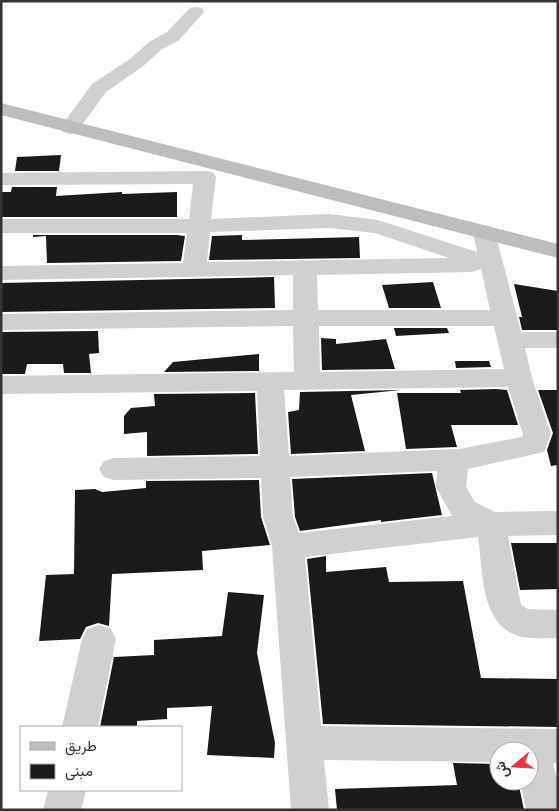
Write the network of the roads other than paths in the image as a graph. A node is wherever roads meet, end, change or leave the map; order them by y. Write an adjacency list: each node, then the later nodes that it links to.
1 (196, 12): 3 (street)
2 (1, 109): 3 (main road)
3 (70, 128): 8 (main road)
4 (1, 179): 6 (street)
5 (1, 226): 6 (street)
6 (200, 226): 7 (street); 13 (street)
7 (378, 226): 10 (street); 11 (street)
8 (484, 232): 9 (main road); 10 (street)
9 (558, 251)
10 (492, 265): 11 (street); 17 (street)
11 (384, 266): 12 (street)
12 (305, 268): 13 (street); 15 (street)
13 (194, 270): 14 (street)
14 (1, 273)
15 (306, 318): 16 (street); 17 (street); 20 (street)
16 (1, 322)
17 (507, 329): 18 (street); 19 (street)
18 (558, 340)
19 (519, 378): 20 (street); 23 (street)
20 (307, 381): 21 (street)
21 (270, 382): 22 (street); 24 (street)
22 (1, 385)
23 (459, 460): 24 (street); 27 (street)
24 (276, 467): 25 (street); 28 (street)
25 (114, 469)
26 (558, 523): 27 (street)
27 (492, 524): 28 (street); 29 (street)
28 (288, 546): 32 (street)
29 (558, 624)
30 (99, 639): 31 (street)
31 (80, 726)
32 (305, 743): 33 (street); 36 (street)
33 (544, 746): 37 (street)
34 (67, 791): 35 (street)
35 (62, 810)
36 (310, 810)
37 (545, 810)

